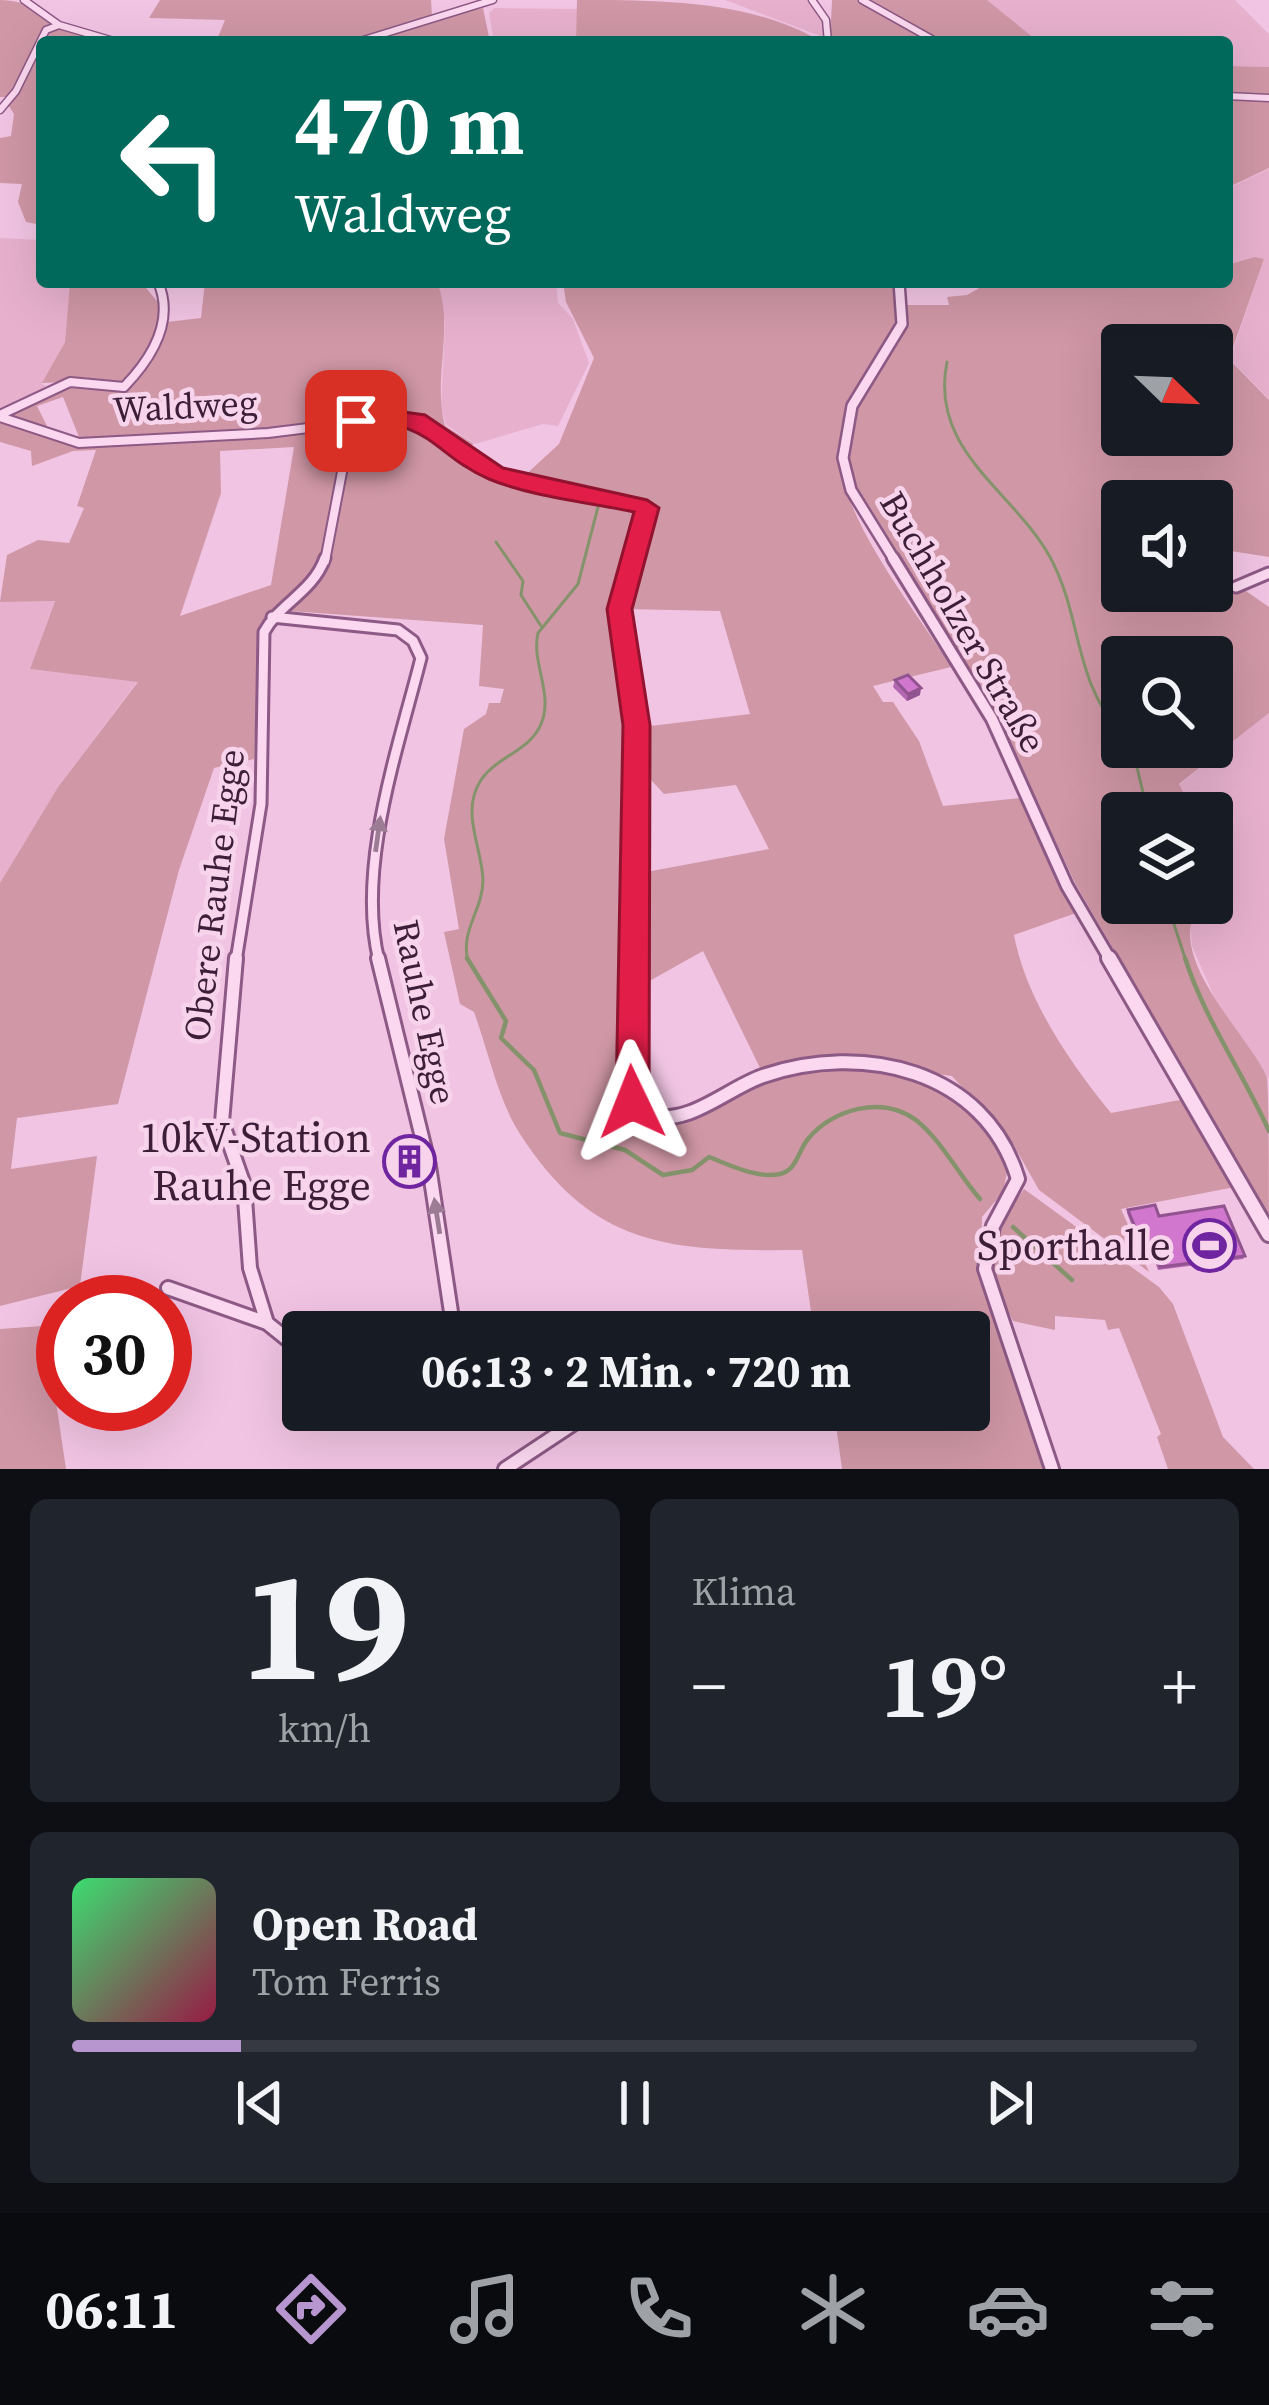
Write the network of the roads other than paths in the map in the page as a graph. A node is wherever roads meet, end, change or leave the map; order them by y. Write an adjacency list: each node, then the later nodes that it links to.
1 (25, 0): 5 (street)
2 (493, 0): 8 (street)
3 (812, 0): 9 (street)
4 (862, 0): 10 (street)
5 (59, 25): 6 (street); 7 (street)
6 (43, 36)
7 (97, 36)
8 (376, 36)
9 (827, 36)
10 (926, 36)
11 (36, 50): 14 (street)
12 (1233, 96): 13 (street)
13 (1269, 98)
14 (0, 110)
15 (160, 288): 17 (street)
16 (899, 288): 22 (street, Buchholzer Straße)
17 (0, 416): 18 (street, Waldweg)
18 (337, 426): 21 (street); 29 (street, Waldweg)
19 (1269, 573): 20 (street)
20 (1236, 586)
21 (272, 617): 24 (street, Rauhe Egge, one-way to 21); 25 (street, Obere Rauhe Egge)
22 (1269, 1234)
23 (192, 1296): 25 (street)
24 (451, 1311)
25 (267, 1323): 26 (street)
26 (282, 1335)
27 (562, 1431): 28 (street)
28 (505, 1469)
29 (1052, 1469)

